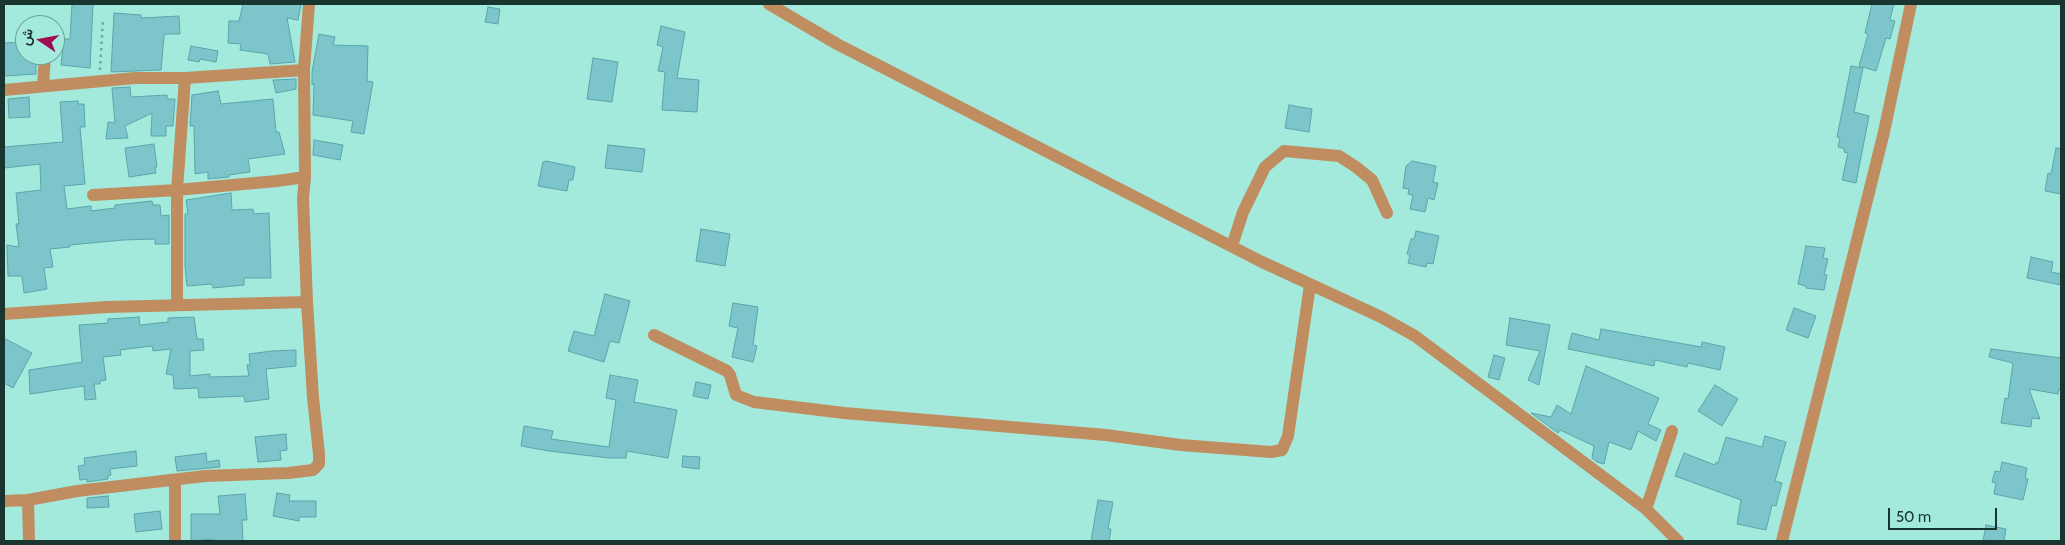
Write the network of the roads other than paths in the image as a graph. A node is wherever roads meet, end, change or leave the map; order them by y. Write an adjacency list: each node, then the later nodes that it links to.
1 (309, 4): 5 (street)
2 (769, 4): 13 (street)
3 (1911, 4): 27 (street)
4 (44, 65): 7 (street)
5 (304, 70): 6 (street); 9 (street)
6 (185, 78): 7 (street); 10 (street)
7 (43, 86): 8 (street)
8 (4, 90)
9 (305, 177): 10 (street); 15 (street)
10 (177, 190): 11 (street); 16 (street)
11 (93, 195)
12 (1387, 213): 13 (street)
13 (1232, 246): 14 (street)
14 (1310, 284): 18 (street); 23 (street)
15 (307, 302): 16 (street); 20 (street)
16 (177, 304): 17 (street)
17 (4, 314)
18 (654, 336)
19 (1672, 431): 23 (street)
20 (175, 480): 21 (street); 25 (street)
21 (28, 500): 22 (street); 24 (street)
22 (4, 501)
23 (1646, 509): 26 (street)
24 (29, 541)
25 (175, 541)
26 (1678, 541)
27 (1782, 541)

